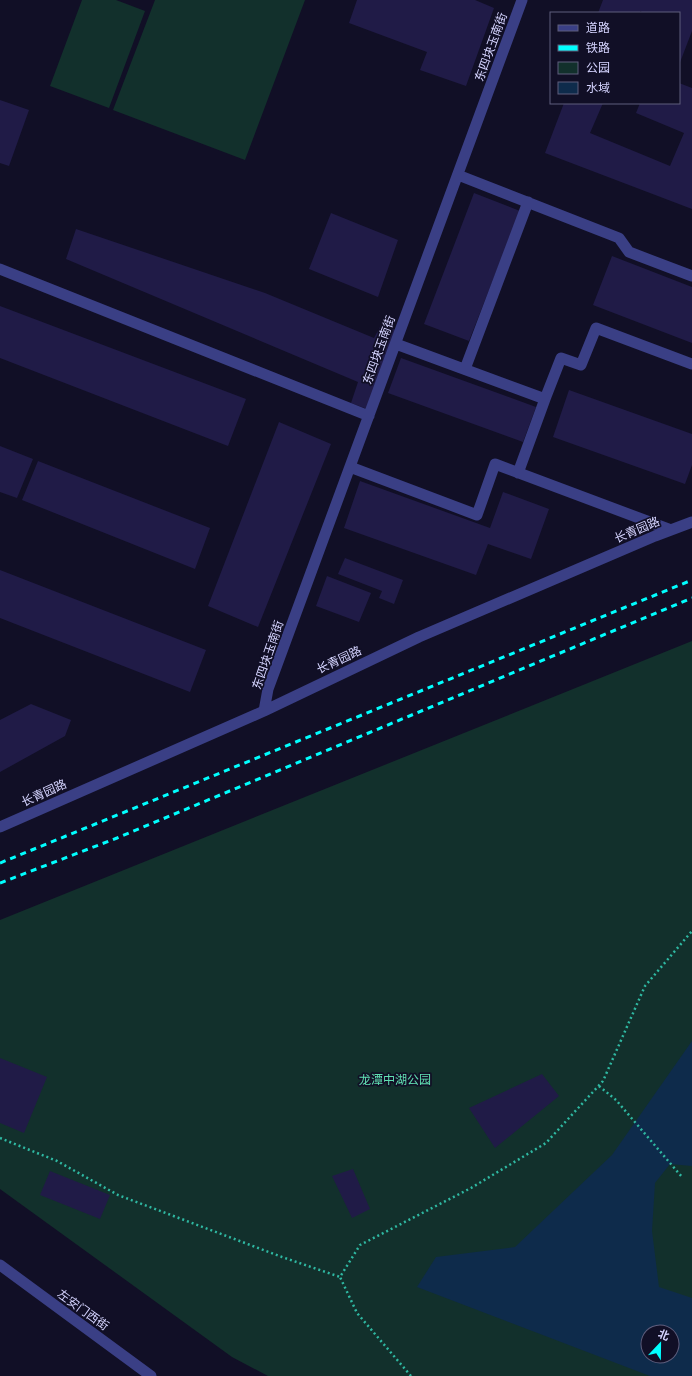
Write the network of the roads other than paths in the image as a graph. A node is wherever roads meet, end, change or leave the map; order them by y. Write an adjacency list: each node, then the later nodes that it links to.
1 (522, 0): 2 (street, 东四块玉南街)
2 (458, 175): 3 (street); 6 (street, 东四块玉南街)
3 (528, 202): 5 (street); 8 (street)
4 (0, 269): 10 (street)
5 (692, 276)
6 (396, 344): 8 (street); 10 (street, 东四块玉南街)
7 (692, 364): 9 (street)
8 (464, 369): 9 (street)
9 (545, 399): 12 (street)
10 (369, 416): 11 (street, 东四块玉南街)
11 (350, 467): 12 (street); 15 (street, 东四块玉南街)
12 (518, 472): 14 (street)
13 (692, 522): 14 (street, 长青园路)
14 (671, 530): 15 (street, 长青园路)
15 (264, 711): 16 (street, 长青园路)
16 (0, 827)
17 (0, 1265): 18 (street, 左安门西街)
18 (151, 1376)

